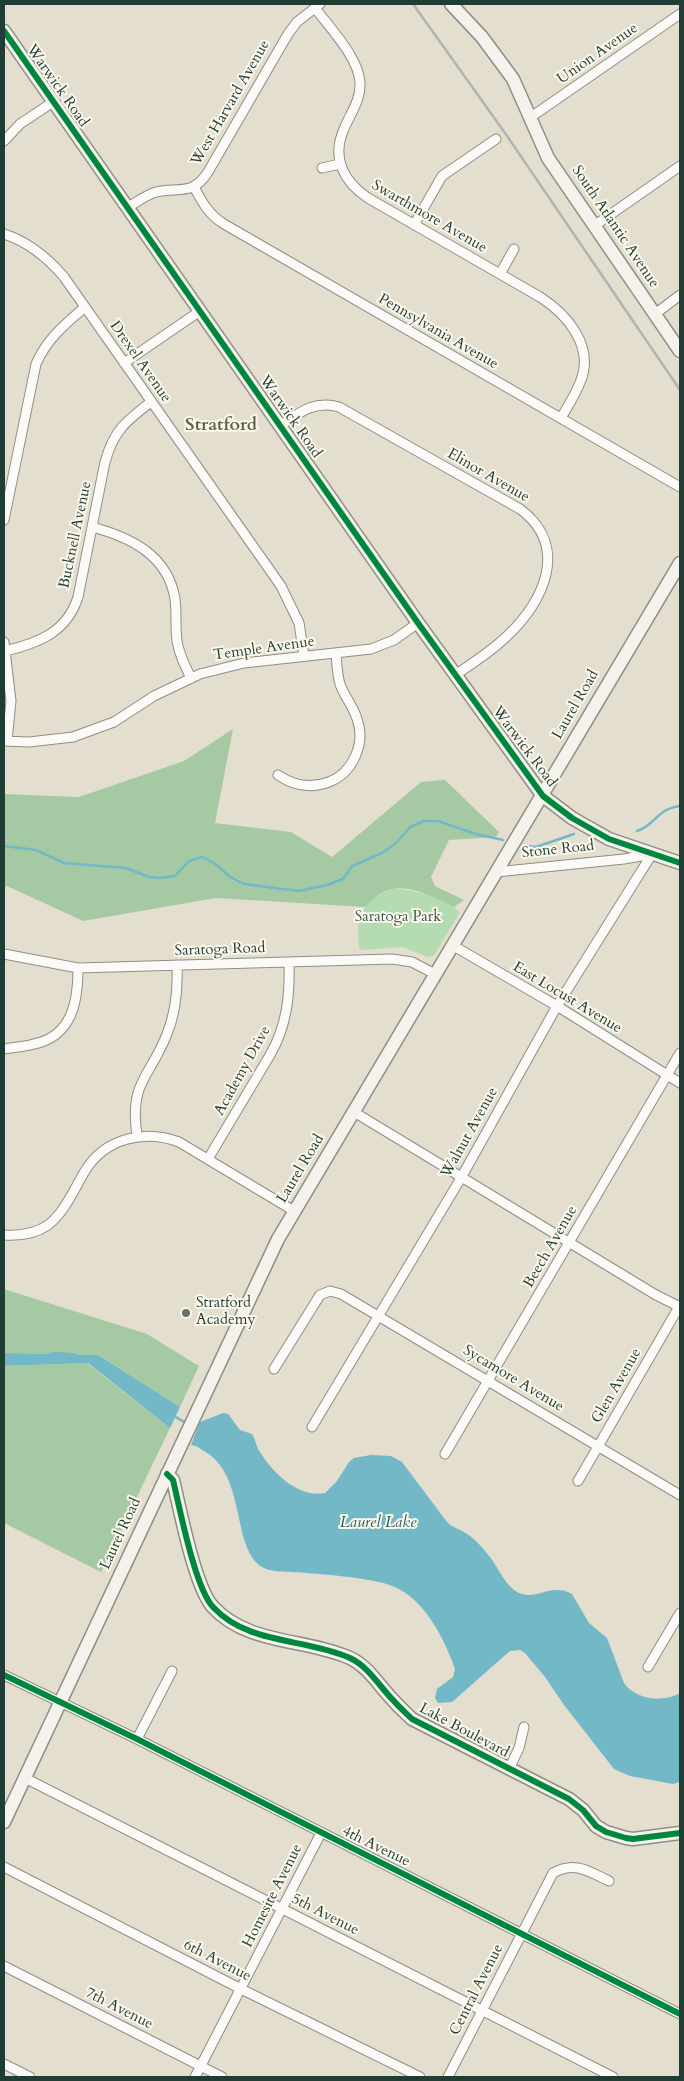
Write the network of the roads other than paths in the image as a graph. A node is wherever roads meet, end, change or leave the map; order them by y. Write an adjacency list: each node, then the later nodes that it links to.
1 (455, 5): 6 (street, South Atlantic Avenue)
2 (318, 6): 9 (street, Swarthmore Avenue); 12 (street, West Harvard Avenue)
3 (680, 14): 6 (street, Union Avenue)
4 (4, 32): 5 (street, Warwick Road)
5 (53, 102): 8 (street); 13 (street, Warwick Road)
6 (531, 117): 15 (street, South Atlantic Avenue)
7 (496, 140): 14 (street)
8 (4, 141)
9 (340, 164): 11 (street); 14 (street, Swarthmore Avenue)
10 (680, 166): 15 (street)
11 (322, 168)
12 (194, 187): 13 (street, West Harvard Avenue); 26 (street, Pennsylvania Avenue)
13 (128, 207): 21 (street, Warwick Road)
14 (414, 224): 18 (street, Swarthmore Avenue)
15 (594, 226): 22 (street, South Atlantic Avenue)
16 (4, 234): 20 (street, Drexel Avenue)
17 (514, 249): 18 (street)
18 (500, 274): 26 (street, Swarthmore Avenue)
19 (680, 295): 22 (street)
20 (85, 307): 24 (street, Drexel Avenue); 29 (street)
21 (200, 311): 24 (street); 27 (street, Warwick Road)
22 (655, 314): 23 (street, South Atlantic Avenue)
23 (680, 351)
24 (124, 364): 25 (street, Drexel Avenue)
25 (151, 402): 30 (street, Bucknell Avenue); 35 (street, Drexel Avenue)
26 (561, 418): 28 (street, Pennsylvania Avenue)
27 (281, 425): 32 (street, Warwick Road); 36 (street, Elinor Avenue)
28 (680, 487)
29 (4, 520)
30 (92, 527): 33 (street, Bucknell Avenue); 37 (street)
31 (680, 563): 42 (street, Laurel Road)
32 (418, 623): 34 (street, Temple Avenue); 36 (street, Warwick Road)
33 (4, 646): 38 (street)
34 (336, 654): 35 (street, Temple Avenue); 39 (street)
35 (304, 656): 37 (street, Temple Avenue)
36 (455, 675): 42 (street, Warwick Road)
37 (191, 678): 38 (street, Temple Avenue)
38 (6, 741)
39 (342, 774): 40 (street); 41 (street)
40 (278, 775)
41 (348, 782)
42 (543, 796): 43 (street, Warwick Road); 46 (street, Laurel Road)
43 (562, 811): 44 (street, Stone Road)
44 (652, 854): 45 (street, Stone Road); 46 (street, Stone Road); 53 (street, Walnut Avenue)
45 (680, 863)
46 (496, 872): 47 (street, Laurel Road)
47 (452, 945): 52 (street, Laurel Road); 53 (street, East Locust Avenue)
48 (4, 954): 51 (street, Saratoga Road)
49 (289, 962): 50 (street, Saratoga Road); 52 (street, Saratoga Road); 60 (street, Academy Drive)
50 (177, 966): 51 (street, Saratoga Road); 59 (street)
51 (78, 968): 54 (street)
52 (435, 974): 58 (street, Laurel Road)
53 (556, 1006): 56 (street, East Locust Avenue); 61 (street, Walnut Avenue)
54 (4, 1049)
55 (680, 1053): 56 (street, Beech Avenue)
56 (667, 1075): 57 (street, East Locust Avenue); 64 (street, Beech Avenue)
57 (680, 1083)
58 (354, 1112): 61 (street); 62 (street, Laurel Road)
59 (137, 1136): 60 (street); 63 (street)
60 (208, 1160): 62 (street)
61 (461, 1178): 64 (street); 66 (street, Walnut Avenue)
62 (294, 1211): 72 (street, Laurel Road)
63 (4, 1235)
64 (570, 1243): 65 (street); 68 (street, Beech Avenue)
65 (680, 1306): 70 (street, Glen Avenue)
66 (378, 1316): 67 (street, Sycamore Avenue); 68 (street, Sycamore Avenue); 69 (street, Walnut Avenue)
67 (274, 1369)
68 (488, 1381): 70 (street, Sycamore Avenue); 71 (street, Beech Avenue)
69 (312, 1427)
70 (598, 1446): 73 (street, Glen Avenue); 74 (street, Sycamore Avenue)
71 (445, 1454)
72 (167, 1474): 79 (street, Laurel Road); 82 (street, Lake Boulevard)
73 (578, 1481)
74 (680, 1495)
75 (680, 1613): 76 (street)
76 (648, 1667)
77 (172, 1671): 81 (street)
78 (4, 1675): 79 (street, 4th Avenue)
79 (61, 1702): 81 (street, 4th Avenue); 83 (street, Laurel Road)
80 (524, 1726): 82 (street)
81 (136, 1739): 86 (street, 4th Avenue)
82 (509, 1769): 85 (street, Lake Boulevard)
83 (25, 1778): 84 (street, Laurel Road); 89 (street, 5th Avenue)
84 (5, 1814)
85 (680, 1832)
86 (321, 1833): 89 (street, Homesite Avenue); 90 (street, 4th Avenue)
87 (4, 1867): 92 (street, 6th Avenue)
88 (608, 1881): 90 (street, Central Avenue)
89 (282, 1909): 92 (street, Homesite Avenue); 93 (street, 5th Avenue)
90 (521, 1933): 93 (street, Central Avenue); 94 (street, 4th Avenue)
91 (4, 1966): 96 (street, 7th Avenue)
92 (241, 1989): 96 (street, Homesite Avenue); 100 (street, 6th Avenue)
93 (482, 2011): 101 (street, Central Avenue); 102 (street, 5th Avenue)
94 (680, 2014)
95 (4, 2064): 97 (street)
96 (201, 2066): 98 (street, Homesite Avenue); 99 (street, 7th Avenue)
97 (30, 2077)
98 (195, 2077)
99 (222, 2077)
100 (420, 2077)
101 (448, 2077)
102 (613, 2077)

